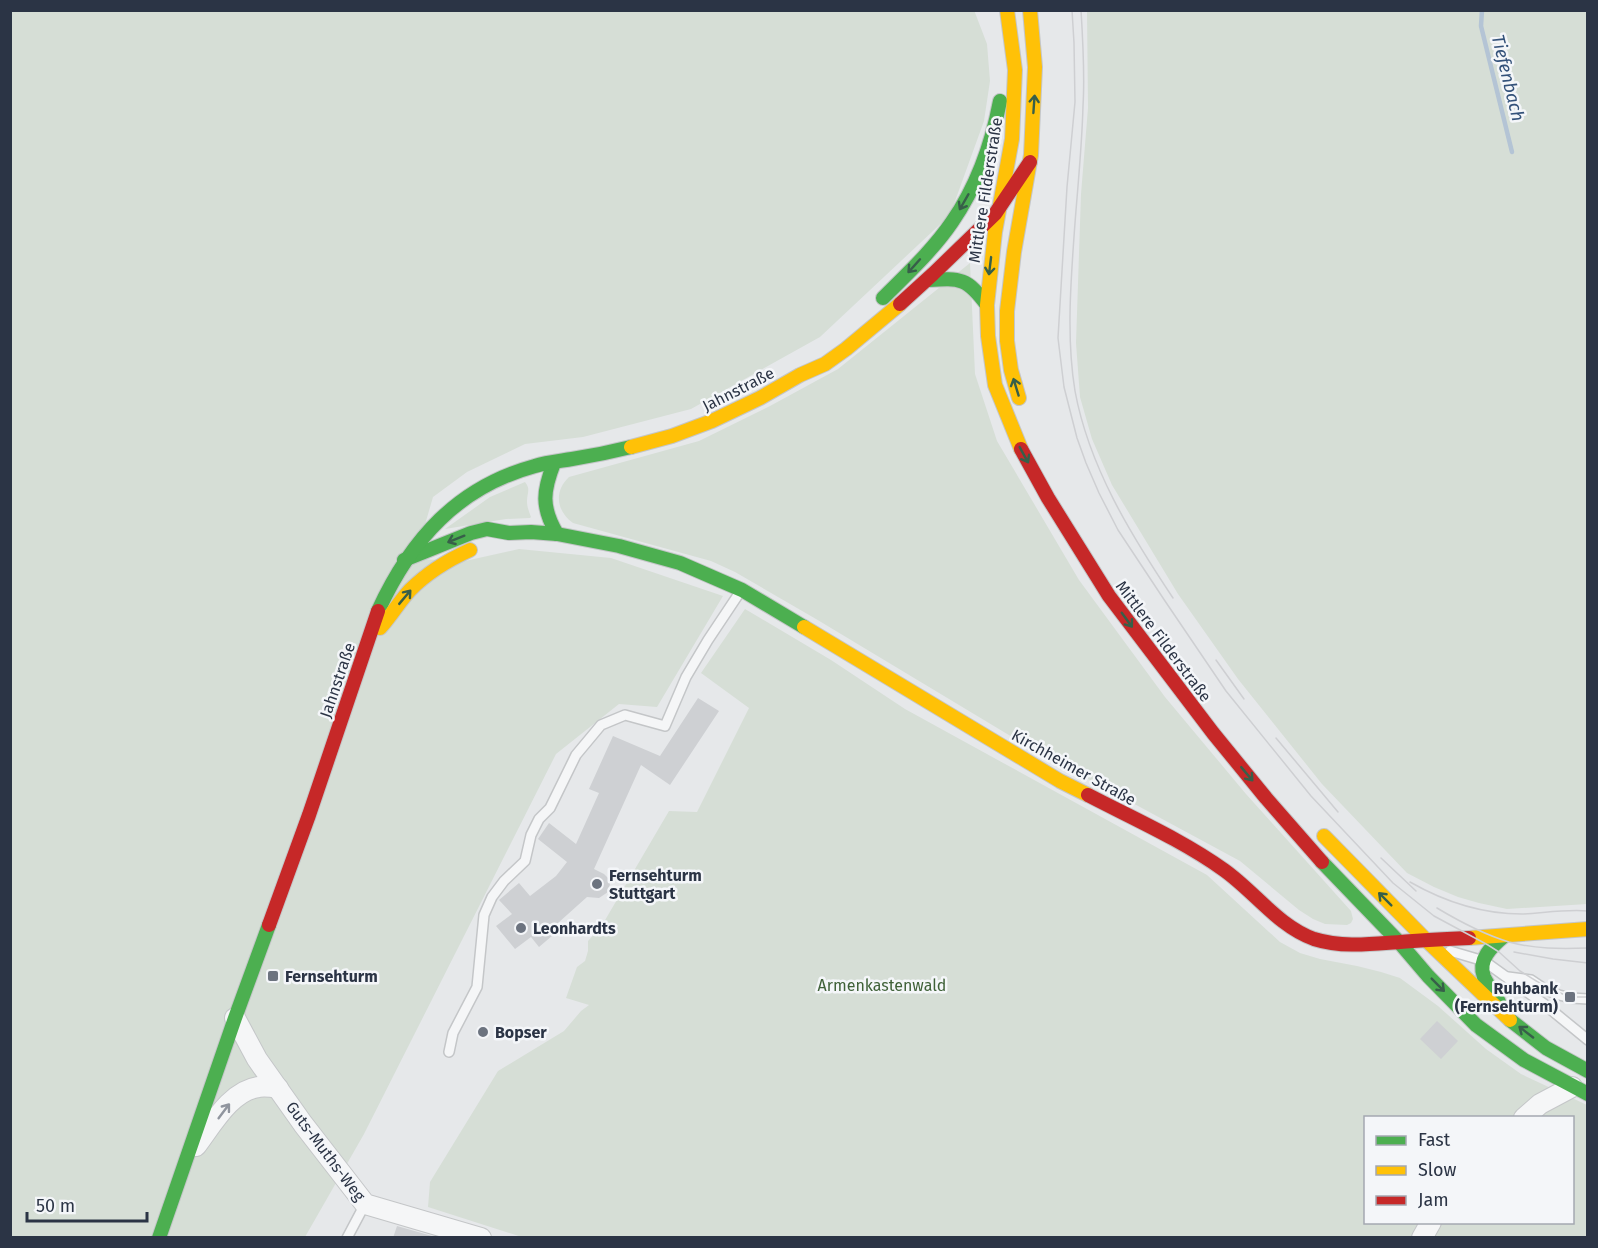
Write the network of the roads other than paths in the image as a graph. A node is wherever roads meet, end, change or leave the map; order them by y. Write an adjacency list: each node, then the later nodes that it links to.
1 (1007, 10): 3 (main road)
2 (1030, 10): 4 (main road, Jahnstraße, one-way to 2)
3 (1015, 70): 5 (main road, Mittlere Filderstraße); 7 (main road, one-way to 7)
4 (1030, 162): 5 (main road, Jahnstraße); 11 (main road, one-way to 4)
5 (999, 208): 6 (main road, Jahnstraße); 8 (main road, Mittlere Filderstraße, one-way to 8)
6 (928, 280): 8 (main road); 10 (main road, Jahnstraße)
7 (876, 305)
8 (987, 305): 22 (main road, Mittlere Filderstraße, one-way to 22)
9 (861, 320): 10 (main road, Jahnstraße)
10 (802, 373): 12 (main road, Jahnstraße)
11 (1024, 410)
12 (554, 463): 14 (main road); 15 (main road, Jahnstraße)
13 (509, 533): 14 (main road, Kirchheimer Straße); 15 (main road, Kirchheimer Straße, one-way to 15); 17 (main road, Kirchheimer Straße, one-way to 13)
14 (557, 534): 16 (main road, Kirchheimer Straße)
15 (404, 560): 17 (main road, Jahnstraße)
16 (742, 590): 22 (main road, Kirchheimer Straße); 29 (lane)
17 (367, 642): 26 (main road, Jahnstraße)
18 (1314, 826): 21 (main road, one-way to 18)
19 (1587, 929): 20 (main road, Kirchheimer Straße)
20 (1504, 936): 21 (main road, Kirchheimer Straße); 23 (main road)
21 (1426, 940): 22 (main road, Kirchheimer Straße); 23 (lane); 27 (main road)
22 (1399, 942): 32 (main road, Mittlere Filderstraße, one-way to 32)
23 (1484, 961): 24 (lane); 27 (main road)
24 (1506, 976): 25 (lane); 28 (lane)
25 (1587, 999)
26 (235, 1017): 31 (street, Guts-Muths-Weg); 34 (main road, Jahnstraße)
27 (1505, 1017): 30 (main road, one-way to 27)
28 (1587, 1040)
29 (450, 1052)
30 (1587, 1071)
31 (278, 1088): 34 (street, Guts-Muths-Weg, one-way to 31); 35 (street, Guts-Muths-Weg)
32 (1582, 1089): 33 (street)
33 (1526, 1116)
34 (188, 1157): 37 (main road, Jahnstraße)
35 (365, 1204): 38 (lane); 39 (street, Guts-Muths-Weg)
36 (1430, 1224): 40 (street)
37 (159, 1238)
38 (347, 1238)
39 (481, 1238)
40 (1422, 1238)

